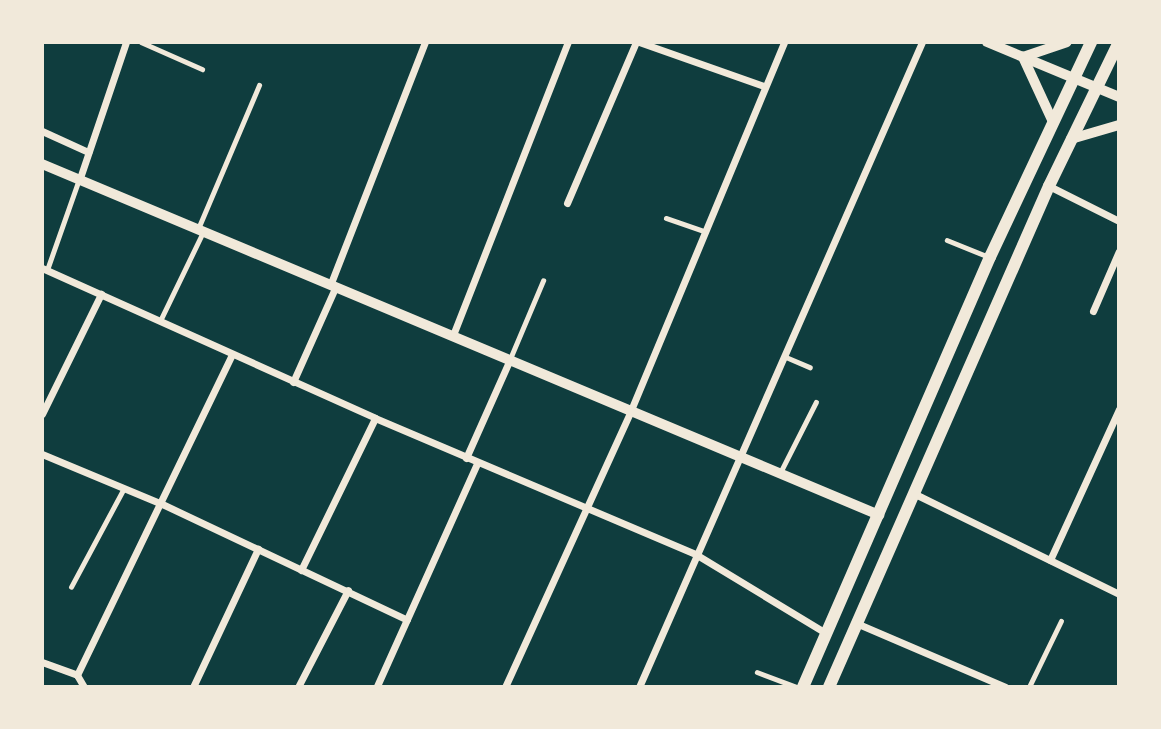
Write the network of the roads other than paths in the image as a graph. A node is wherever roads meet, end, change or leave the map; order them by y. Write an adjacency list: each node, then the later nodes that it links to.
1 (126, 42): 23 (street)
2 (141, 42): 13 (lane)
3 (425, 42): 38 (street)
4 (568, 42): 42 (street)
5 (637, 42): 16 (street); 28 (street)
6 (783, 42): 16 (street)
7 (922, 42): 44 (street)
8 (987, 42): 12 (street)
9 (1067, 42): 12 (street)
10 (1091, 42): 14 (main road)
11 (1119, 42): 17 (main road)
12 (1023, 57): 14 (street); 19 (street)
13 (202, 69)
14 (1074, 77): 17 (street); 19 (main road)
15 (259, 85): 31 (lane)
16 (764, 86): 32 (street)
17 (1095, 87): 18 (street); 22 (main road)
18 (1119, 97)
19 (1053, 122): 25 (main road)
20 (1119, 125): 22 (street)
21 (42, 131): 23 (street)
22 (1071, 139): 27 (main road)
23 (88, 152): 26 (street)
24 (42, 163): 26 (street)
25 (1032, 167): 27 (main road); 35 (main road)
26 (80, 178): 31 (street); 36 (lane)
27 (1051, 182): 30 (street); 59 (main road)
28 (566, 203)
29 (666, 218): 32 (lane)
30 (1119, 221)
31 (200, 231): 38 (street); 41 (lane)
32 (704, 231): 50 (street)
33 (947, 240): 35 (lane)
34 (1119, 251): 40 (street)
35 (990, 257): 62 (main road)
36 (44, 269): 39 (street)
37 (543, 281): 45 (lane)
38 (333, 285): 42 (street); 47 (street)
39 (101, 294): 41 (street); 51 (street)
40 (1093, 311)
41 (160, 322): 43 (street)
42 (453, 335): 45 (street)
43 (232, 355): 47 (street); 60 (street)
44 (786, 358): 46 (lane); 54 (street)
45 (510, 359): 50 (street); 55 (street)
46 (810, 367)
47 (293, 382): 52 (street)
48 (816, 402): 57 (lane)
49 (1119, 409): 66 (street)
50 (631, 410): 54 (street); 61 (street)
51 (42, 414)
52 (375, 418): 55 (street); 67 (street)
53 (42, 454): 58 (street)
54 (741, 455): 57 (street); 65 (street)
55 (466, 458): 56 (street)
56 (478, 463): 61 (street); 71 (street)
57 (781, 471): 62 (street)
58 (125, 487): 60 (street); 68 (lane)
59 (915, 494): 63 (main road); 66 (street)
60 (160, 503): 64 (street); 77 (street)
61 (586, 509): 65 (street); 83 (street)
62 (879, 515): 63 (main road); 74 (main road)
63 (901, 525): 73 (main road)
64 (258, 549): 67 (street); 81 (street)
65 (697, 555): 74 (street); 84 (street)
66 (1050, 560): 70 (street)
67 (301, 570): 69 (street)
68 (71, 587)
69 (348, 590): 71 (street); 82 (street)
70 (1119, 594)
71 (407, 620): 79 (street)
72 (1061, 621): 89 (lane)
73 (856, 623): 78 (street); 87 (main road)
74 (826, 633): 86 (main road)
75 (42, 662): 77 (street)
76 (758, 672): 85 (lane)
77 (77, 675): 80 (street)
78 (989, 684): 88 (street)
79 (377, 686)
80 (83, 687)
81 (193, 687)
82 (298, 687)
83 (505, 687)
84 (639, 687)
85 (797, 687)
86 (803, 687)
87 (829, 687)
88 (1005, 687)
89 (1029, 687)

